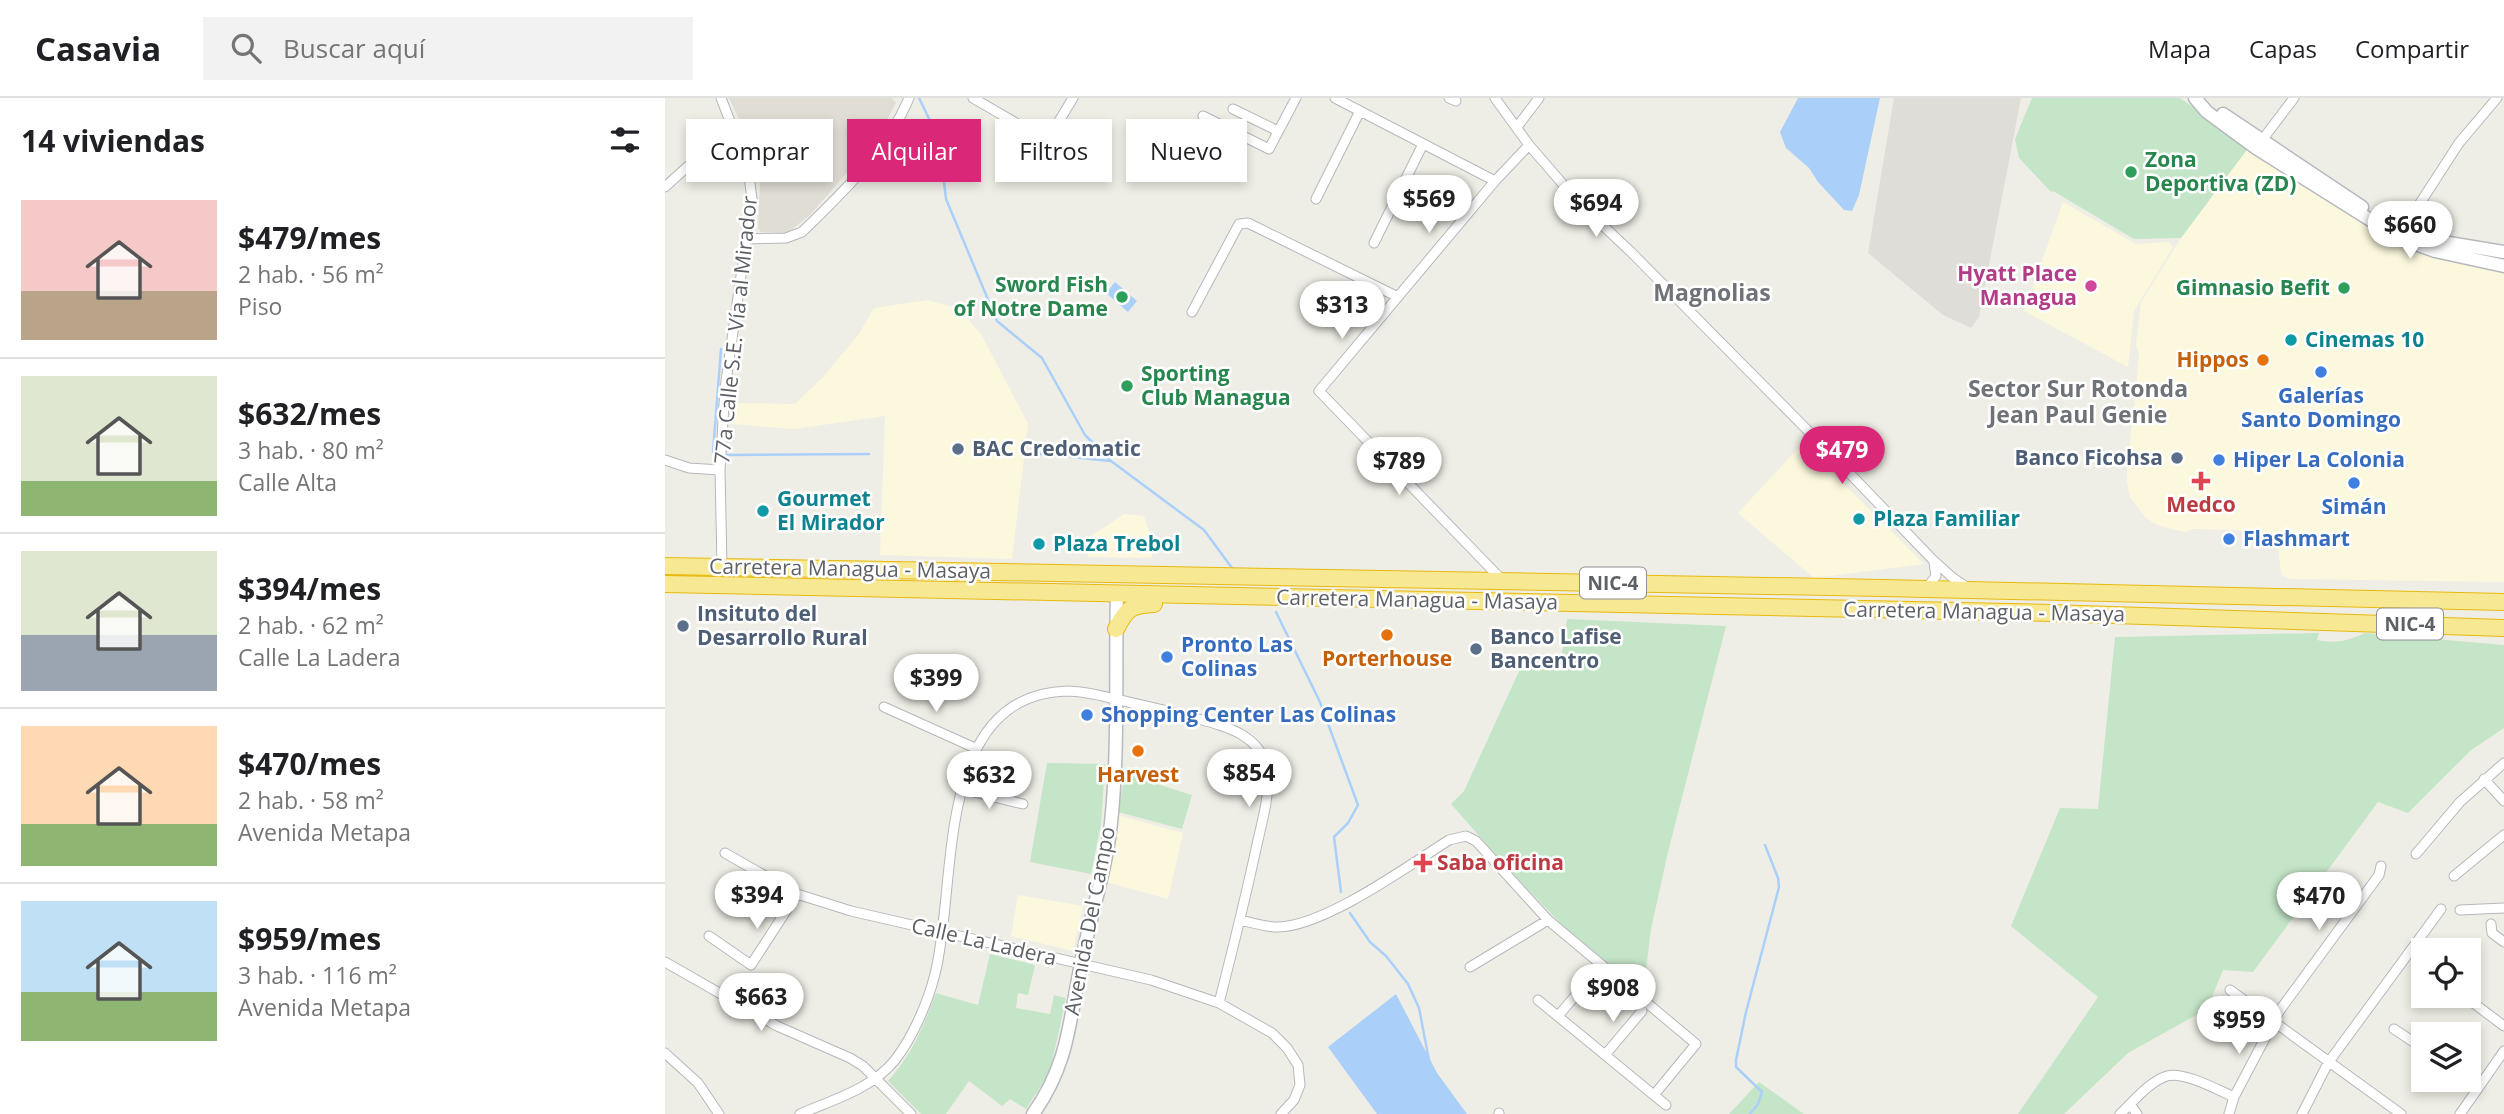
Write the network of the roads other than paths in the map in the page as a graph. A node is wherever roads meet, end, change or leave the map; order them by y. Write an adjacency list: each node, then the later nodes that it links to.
1 (721, 98): 15 (street, 77a Calle S.E. Vía al Mirador)
2 (909, 98): 27 (street)
3 (973, 98): 4 (street)
4 (1073, 98)
5 (1296, 98): 17 (street)
6 (1335, 98): 13 (street)
7 (1495, 98): 16 (street)
8 (1539, 98): 16 (street)
9 (2197, 98): 19 (street)
10 (2294, 98): 19 (street)
11 (2497, 98): 26 (street)
12 (1233, 109): 17 (street)
13 (1360, 111): 18 (street); 25 (street)
14 (1203, 116): 17 (street)
15 (730, 119)
16 (1517, 127): 20 (street)
17 (1278, 131)
18 (1423, 144): 22 (street); 28 (street)
19 (2260, 144): 26 (street); 30 (street)
20 (1529, 145): 22 (street); 35 (street)
21 (686, 168): 24 (street)
22 (1495, 181): 31 (street)
23 (750, 182): 27 (street, 77a Calle S.E. Vía al Mirador)
24 (665, 187)
25 (1316, 199)
26 (2402, 231): 29 (street)
27 (747, 239): 34 (street, 77a Calle S.E. Vía al Mirador)
28 (1374, 243)
29 (2504, 252)
30 (2504, 265)
31 (1398, 297): 32 (street); 41 (street)
32 (1192, 312)
33 (665, 460): 34 (street)
34 (720, 470): 37 (street, 77a Calle S.E. Vía al Mirador)
35 (1933, 560): 44 (street); 45 (street)
36 (665, 566): 37 (highway, Carretera Managua - Masaya / NIC-4)
37 (722, 567): 38 (highway, Carretera Managua - Masaya / NIC-4); 39 (highway); 43 (highway)
38 (1036, 573): 40 (highway, Carretera Managua - Masaya / NIC-4); 47 (highway)
39 (665, 574)
40 (1207, 576): 41 (highway, Carretera Managua - Masaya / NIC-4); 47 (highway)
41 (1503, 581): 44 (highway, Carretera Managua - Masaya / NIC-4)
42 (665, 584): 43 (highway, Carretera Managua - Masaya / NIC-4)
43 (795, 586): 46 (highway, Carretera Managua - Masaya / NIC-4)
44 (1925, 590): 45 (highway, Carretera Managua - Masaya / NIC-4)
45 (1976, 591): 49 (highway, Carretera Managua - Masaya / NIC-4)
46 (1081, 594): 47 (highway, Carretera Managua - Masaya / NIC-4); 50 (highway)
47 (1117, 594): 48 (highway, Carretera Managua - Masaya / NIC-4); 50 (street, Avenida Del Campo)
48 (1184, 596): 50 (highway); 51 (highway, Carretera Managua - Masaya / NIC-4)
49 (2504, 602)
50 (1116, 623): 52 (street, Avenida Del Campo)
51 (2504, 628)
52 (1116, 699): 54 (street); 69 (street); 76 (street, Avenida Del Campo)
53 (884, 707): 54 (street)
54 (975, 748): 57 (street)
55 (2504, 762): 56 (street)
56 (2484, 779): 58 (street); 62 (street)
57 (963, 789): 59 (street); 72 (street)
58 (2504, 802)
59 (1023, 804)
60 (2504, 835): 64 (street)
61 (725, 853): 65 (street, Calle La Ladera)
62 (2416, 854)
63 (2381, 866): 85 (street)
64 (2455, 876)
65 (797, 894): 72 (street, Calle La Ladera); 73 (street)
66 (2504, 908): 68 (street)
67 (2441, 909): 92 (street)
68 (2460, 910)
69 (1241, 920): 70 (street); 81 (street)
70 (1548, 920): 77 (street); 96 (street)
71 (2491, 924): 74 (street)
72 (942, 932): 76 (street, Calle La Ladera); 93 (street)
73 (709, 936)
74 (2504, 942)
75 (665, 962): 93 (street)
76 (1081, 964): 81 (street, Calle La Ladera); 104 (street, Avenida Del Campo)
77 (1470, 967)
78 (1594, 974): 84 (street)
79 (2230, 990): 85 (street)
80 (1538, 1000): 84 (street)
81 (1219, 1003): 105 (street, Calle La Ladera)
82 (2480, 1008): 86 (street)
83 (1642, 1011): 91 (street)
84 (1558, 1016): 91 (street)
85 (2274, 1021): 92 (street); 97 (street)
86 (2504, 1026)
87 (2395, 1029): 88 (street)
88 (2411, 1040)
89 (2504, 1052): 94 (street)
90 (665, 1053): 101 (street)
91 (1605, 1055): 96 (street)
92 (2329, 1063): 100 (street); 109 (street)
93 (875, 1078): 102 (street); 103 (street)
94 (2481, 1084)
95 (2475, 1092): 111 (street)
96 (1654, 1095): 99 (street)
97 (2234, 1097): 98 (street); 108 (street)
98 (2130, 1104): 106 (street); 107 (street)
99 (1666, 1105)
100 (2388, 1111): 110 (street)
101 (719, 1114)
102 (800, 1114)
103 (911, 1114)
104 (1034, 1114)
105 (1281, 1114)
106 (2120, 1114)
107 (2137, 1114)
108 (2229, 1114)
109 (2302, 1114)
110 (2401, 1114)
111 (2460, 1114)

